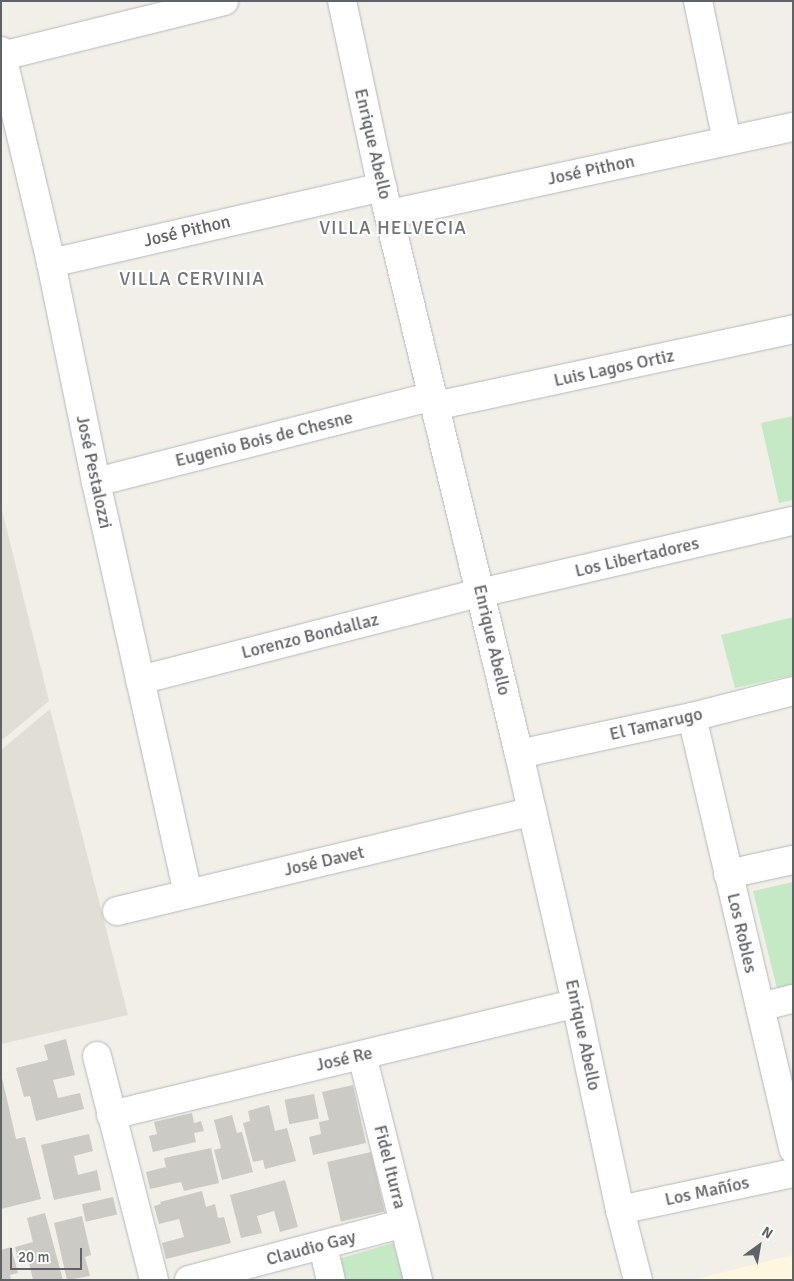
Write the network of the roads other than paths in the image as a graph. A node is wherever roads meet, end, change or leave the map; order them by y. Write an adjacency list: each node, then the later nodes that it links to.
1 (224, 1): 4 (street)
2 (342, 1): 7 (street, Enrique Abello)
3 (698, 1): 6 (street)
4 (2, 54): 9 (street, José Pestalozzi)
5 (793, 127): 6 (street, José Pithon)
6 (727, 141): 8 (street, José Pithon)
7 (382, 187): 8 (street, Enrique Abello); 9 (street, José Pithon)
8 (390, 214): 11 (street, Enrique Abello)
9 (51, 263): 12 (street, José Pestalozzi)
10 (793, 329): 11 (street, Luis Lagos Ortiz)
11 (434, 401): 12 (street, Eugenio Bois de Chesne); 14 (street, Enrique Abello)
12 (96, 482): 15 (street, José Pestalozzi)
13 (793, 521): 14 (street, Los Libertadores)
14 (480, 593): 15 (street, Lorenzo Bondallaz); 18 (street, Enrique Abello)
15 (140, 680): 22 (street, José Pestalozzi)
16 (793, 691): 17 (street, El Tamarugo)
17 (692, 717): 18 (street, El Tamarugo); 21 (street, Los Robles)
18 (519, 754): 19 (street, Enrique Abello)
19 (532, 811): 22 (street, José Davet); 25 (street, Enrique Abello)
20 (793, 860): 21 (street)
21 (728, 874): 26 (street, Los Robles)
22 (188, 893): 23 (street, José Davet)
23 (117, 911)
24 (793, 999): 26 (street)
25 (576, 1003): 27 (street, José Re); 32 (street, Enrique Abello)
26 (760, 1007): 30 (street, Los Robles)
27 (362, 1054): 29 (street, José Re); 33 (street, Fidel Iturra)
28 (97, 1056): 29 (street)
29 (111, 1115): 35 (street)
30 (793, 1149)
31 (793, 1173): 32 (street, Los Mañíos)
32 (620, 1210): 39 (street, Enrique Abello)
33 (404, 1223): 34 (street, Claudio Gay); 38 (street, Fidel Iturra)
34 (323, 1246): 36 (street, Claudio Gay); 37 (street)
35 (154, 1280)
36 (189, 1280)
37 (331, 1280)
38 (418, 1280)
39 (638, 1280)

